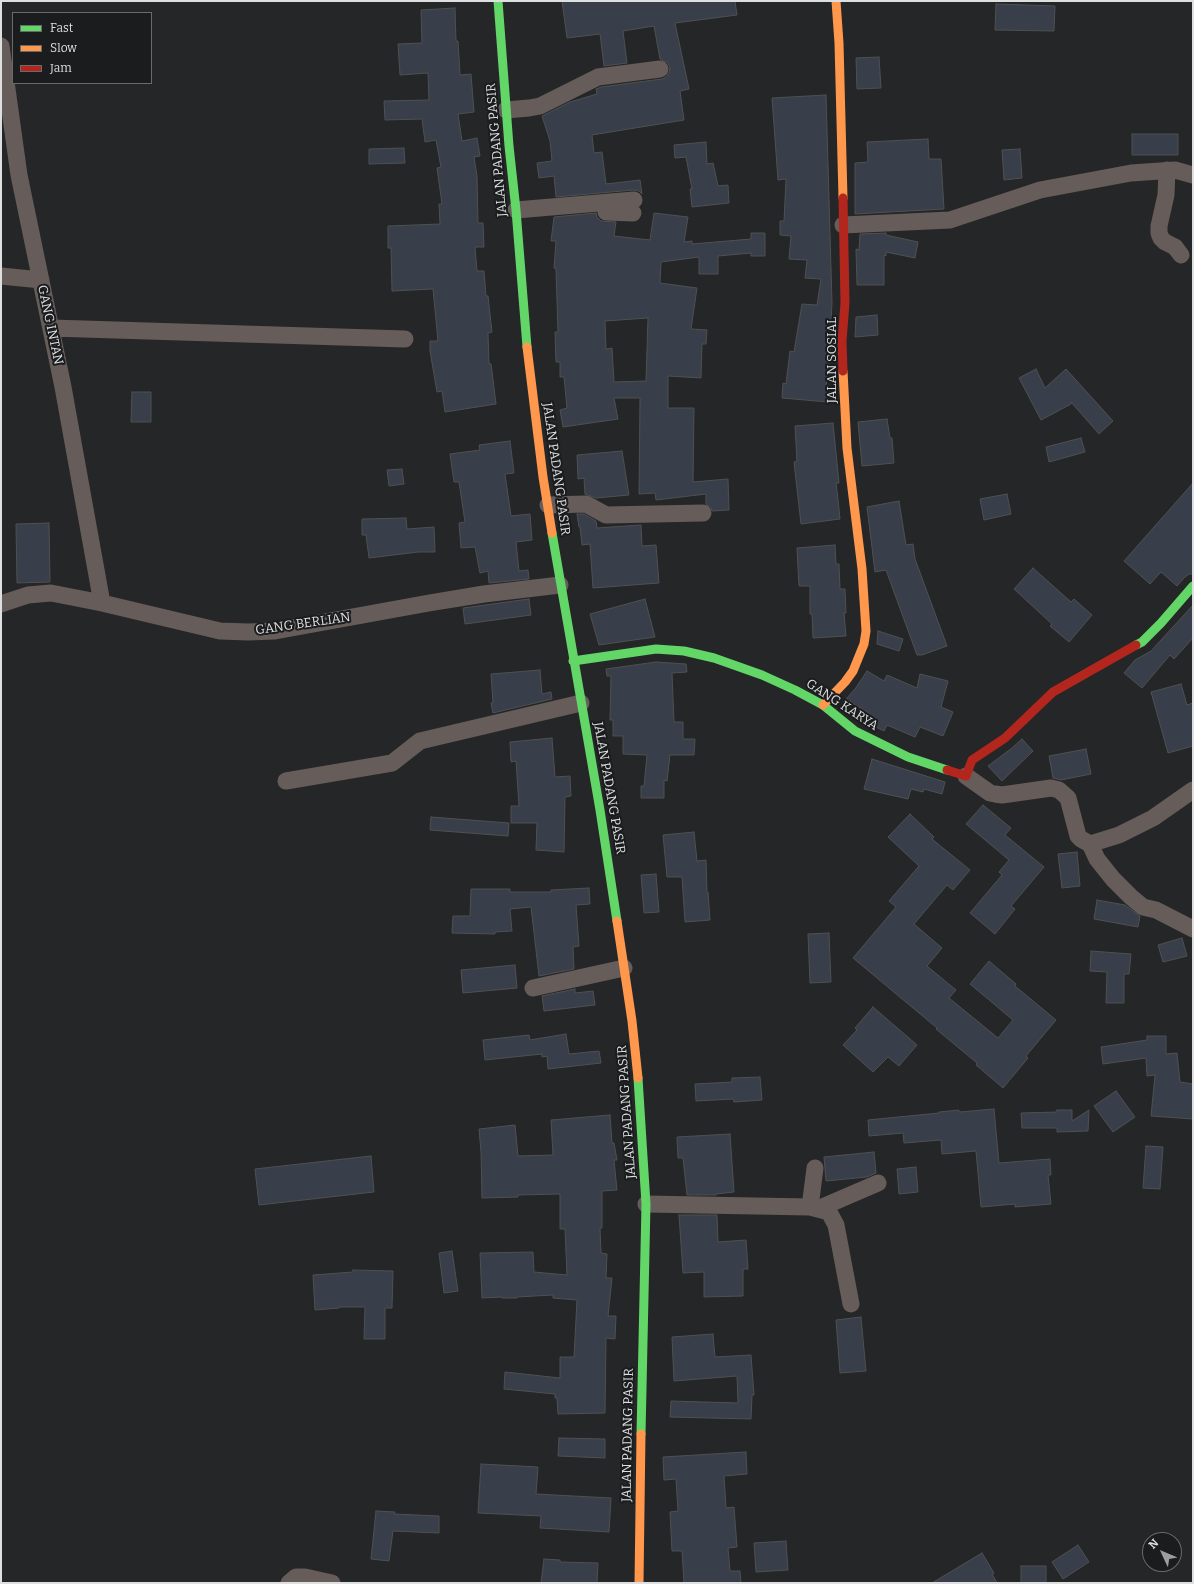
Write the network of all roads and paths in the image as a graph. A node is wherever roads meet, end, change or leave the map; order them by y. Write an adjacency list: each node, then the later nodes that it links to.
1 (498, 1): 5 (main road, JALAN PADANG PASIR)
2 (836, 1): 10 (main road, JALAN SOSIAL)
3 (1, 46): 13 (street, GANG INTAN)
4 (660, 69): 5 (street)
5 (506, 110): 9 (main road, JALAN PADANG PASIR)
6 (1167, 170): 7 (street); 10 (street); 11 (street)
7 (1193, 175)
8 (633, 206): 9 (street)
9 (516, 210): 16 (main road, JALAN PADANG PASIR)
10 (843, 225): 24 (main road, JALAN SOSIAL)
11 (1181, 255)
12 (1, 276): 13 (street)
13 (41, 280): 14 (street, GANG INTAN)
14 (51, 328): 15 (street); 20 (street, GANG INTAN)
15 (405, 339)
16 (548, 505): 17 (street); 18 (main road, JALAN PADANG PASIR)
17 (703, 513)
18 (560, 585): 20 (street, GANG BERLIAN); 22 (main road, JALAN PADANG PASIR)
19 (1193, 586): 25 (main road)
20 (102, 603): 21 (street, GANG BERLIAN)
21 (1, 604)
22 (573, 661): 23 (main road, JALAN PADANG PASIR); 24 (main road, GANG KARYA)
23 (581, 703): 26 (street); 30 (main road, JALAN PADANG PASIR)
24 (823, 705): 25 (main road, GANG KARYA)
25 (966, 776): 28 (street)
26 (286, 781)
27 (1193, 790): 28 (street)
28 (1090, 844): 29 (street)
29 (1193, 929)
30 (624, 968): 31 (street); 34 (main road, JALAN PADANG PASIR)
31 (532, 988)
32 (815, 1168): 35 (street)
33 (878, 1183): 35 (street)
34 (646, 1204): 35 (street); 39 (main road, JALAN PADANG PASIR)
35 (815, 1208): 36 (street)
36 (851, 1304)
37 (289, 1583): 38 (street)
38 (332, 1583)
39 (639, 1583)

